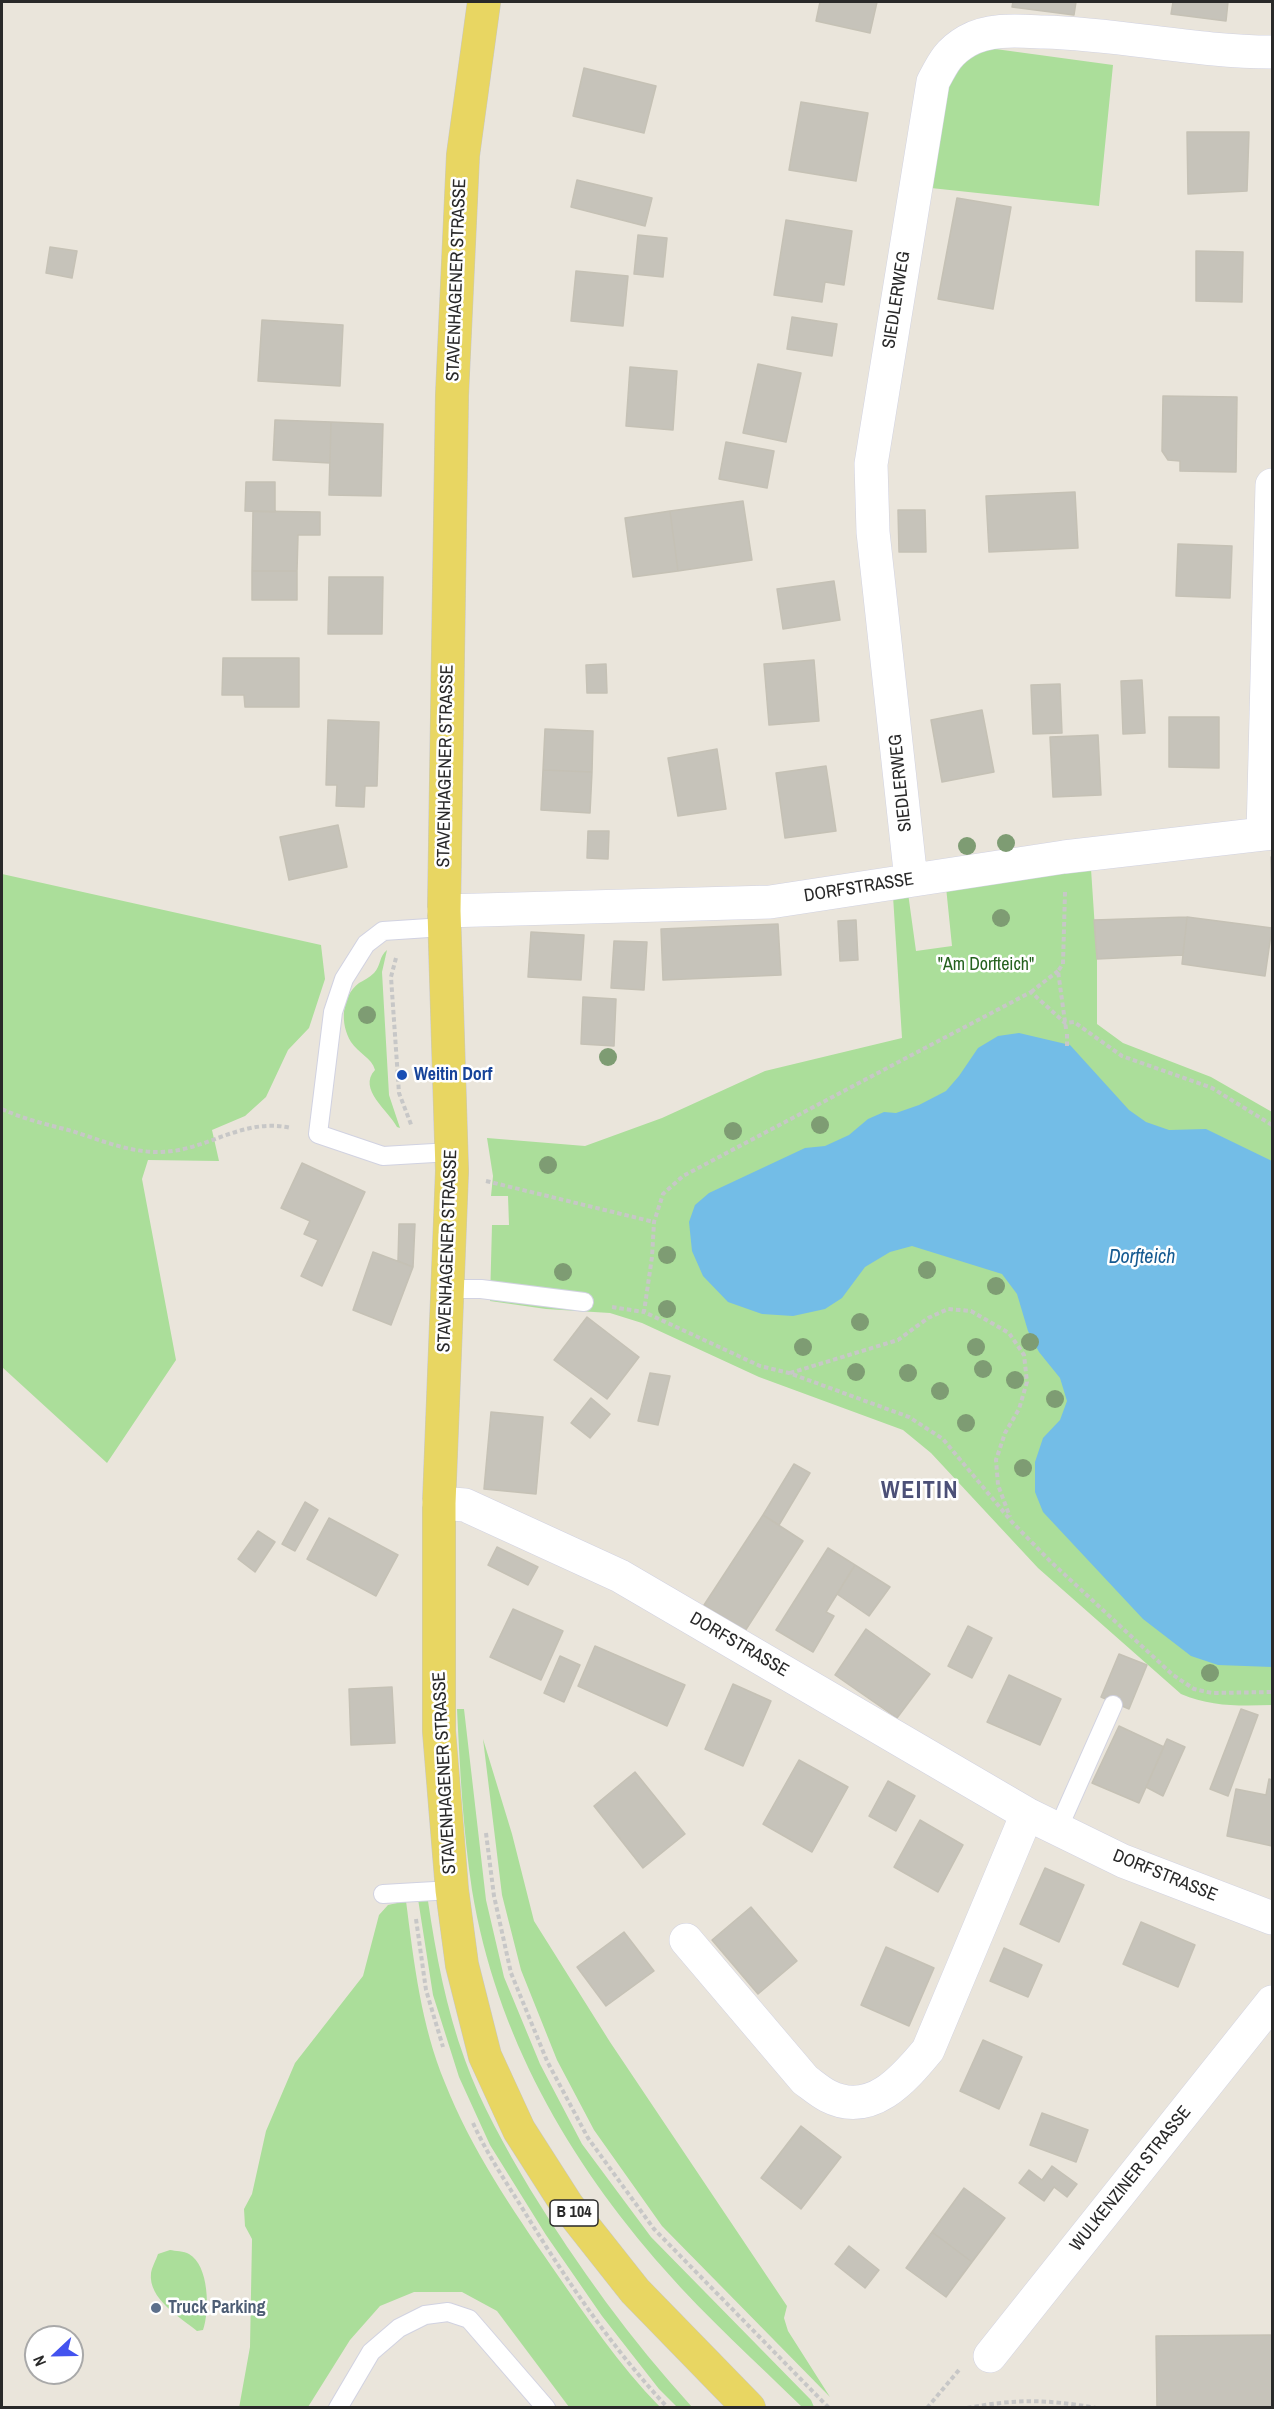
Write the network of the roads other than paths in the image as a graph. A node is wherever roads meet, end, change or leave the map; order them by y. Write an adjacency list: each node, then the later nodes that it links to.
1 (484, 2): 6 (main road, STAVENHAGENER STRASSE / B 104)
2 (1272, 52): 5 (street, SIEDLERWEG)
3 (1272, 485): 4 (street)
4 (1268, 833): 5 (street, DORFSTRASSE)
5 (911, 880): 6 (street, DORFSTRASSE)
6 (444, 919): 7 (main road, STAVENHAGENER STRASSE / B 104); 7 (lane)
7 (452, 1152): 8 (main road, STAVENHAGENER STRASSE / B 104)
8 (448, 1289): 9 (lane); 10 (main road, STAVENHAGENER STRASSE / B 104)
9 (584, 1302)
10 (439, 1503): 12 (street, DORFSTRASSE); 14 (main road, STAVENHAGENER STRASSE / B 104)
11 (1113, 1705): 13 (lane)
12 (1027, 1814): 13 (street, DORFSTRASSE); 17 (street)
13 (1058, 1829): 16 (street, DORFSTRASSE)
14 (452, 1890): 15 (lane); 22 (main road, STAVENHAGENER STRASSE / B 104)
15 (383, 1894)
16 (1272, 1918)
17 (686, 1940)
18 (1272, 2002): 19 (street, WULKENZINER STRASSE)
19 (990, 2356)
20 (338, 2408): 21 (lane)
21 (546, 2408)
22 (749, 2408)

